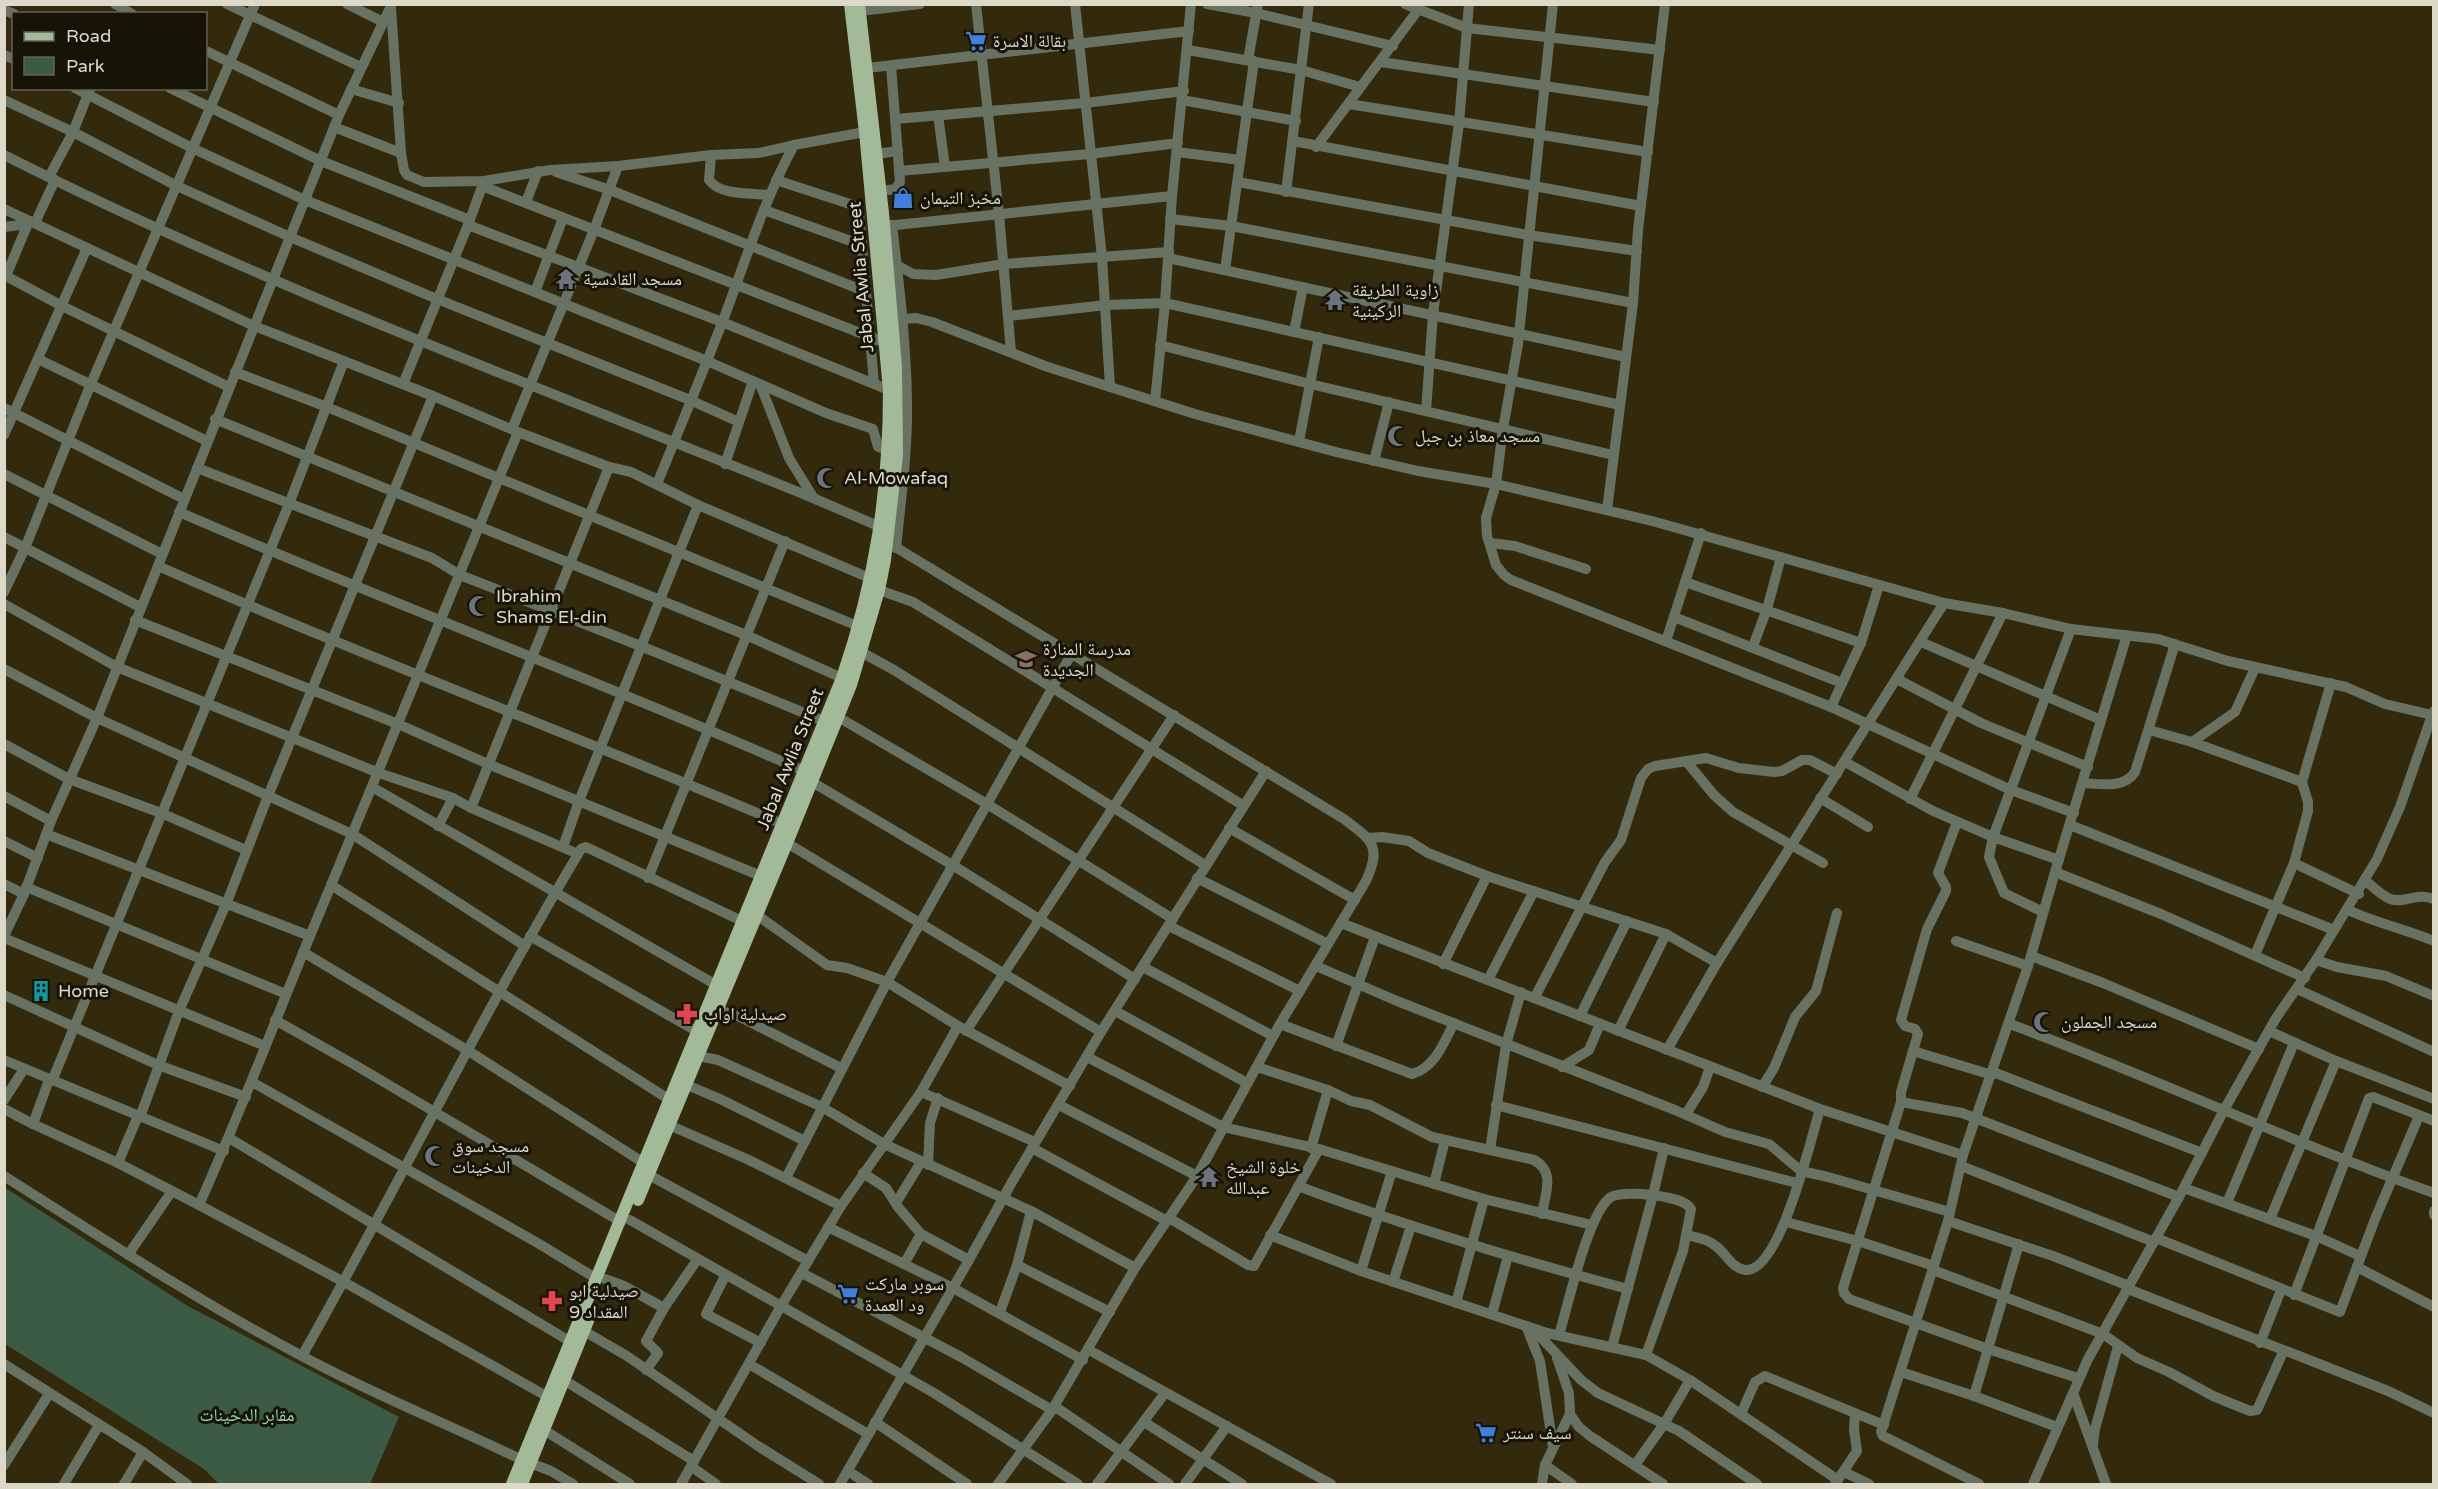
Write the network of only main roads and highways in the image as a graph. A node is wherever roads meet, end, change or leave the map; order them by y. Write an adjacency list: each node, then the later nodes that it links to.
1 (856, 7): 2 (main road, Jabal Awlia Street); 2 (main road, Jabal Awlia Street)
2 (888, 537): 3 (main road, Jabal Awlia Street); 3 (main road, Jabal Awlia Street)
3 (788, 826): 4 (main road, Jabal Awlia Street); 4 (main road, Jabal Awlia Street)
4 (657, 1143): 5 (main road, Jabal Awlia Street); 5 (main road, Jabal Awlia Street)
5 (625, 1221): 6 (main road, Jabal Awlia Street)
6 (601, 1279): 7 (main road, Jabal Awlia Street); 7 (main road, Jabal Awlia Street)
7 (526, 1461): 8 (main road, Jabal Awlia Street); 9 (main road, Jabal Awlia Street)
8 (512, 1485)
9 (522, 1485)

